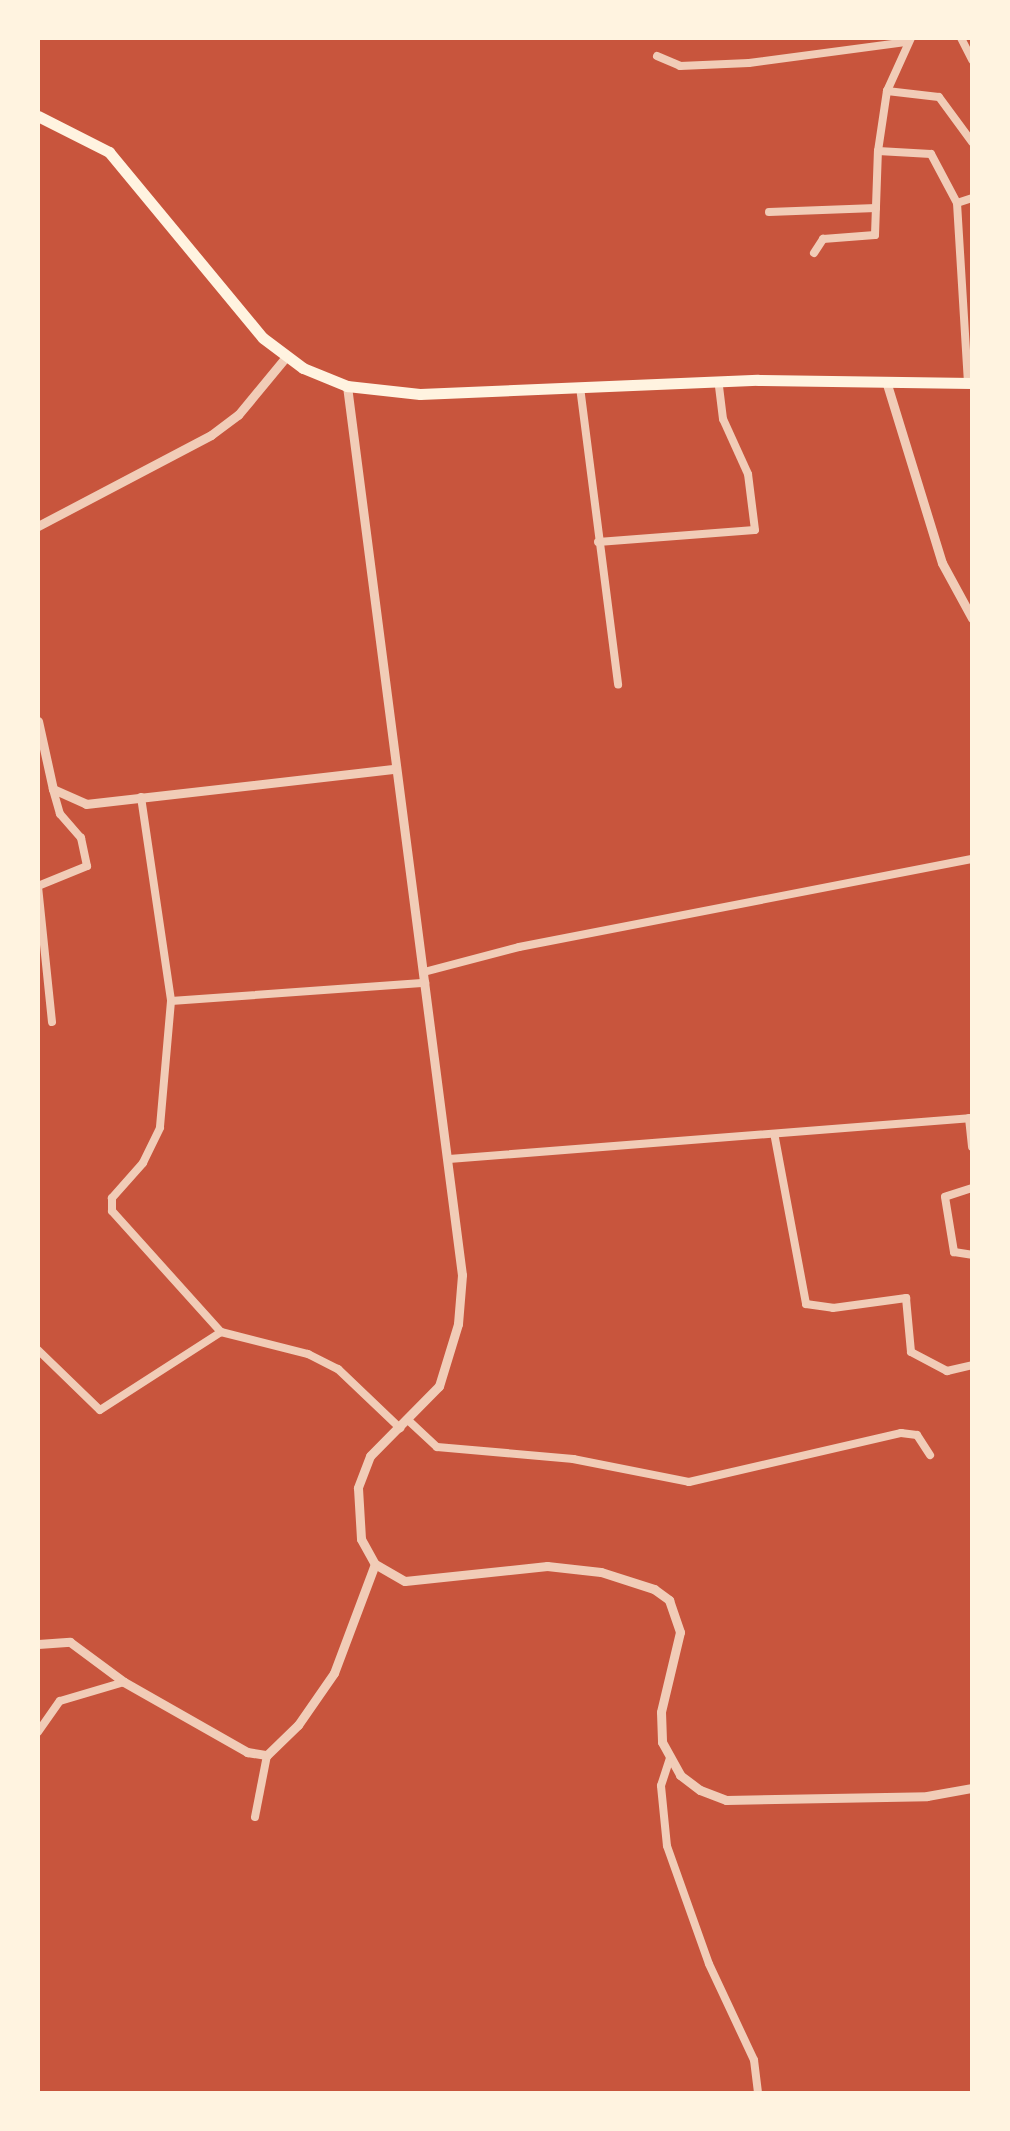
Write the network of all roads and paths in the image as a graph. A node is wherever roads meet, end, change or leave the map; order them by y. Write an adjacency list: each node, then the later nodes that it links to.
1 (961, 38): 4 (street)
2 (908, 40): 3 (street); 5 (street)
3 (657, 56)
4 (972, 60)
5 (887, 91): 7 (street); 8 (street)
6 (38, 116): 14 (main road)
7 (972, 142)
8 (878, 151): 10 (street); 11 (street)
9 (972, 198): 10 (street)
10 (957, 203): 17 (street)
11 (876, 208): 12 (street); 13 (street)
12 (769, 212)
13 (814, 253)
14 (286, 357): 18 (main road); 20 (street)
15 (886, 381): 16 (main road); 17 (main road); 22 (street)
16 (718, 382): 19 (main road); 21 (street)
17 (970, 383)
18 (347, 386): 19 (main road); 25 (street)
19 (580, 387): 21 (street)
20 (38, 526)
21 (598, 542): 23 (street)
22 (972, 618)
23 (618, 685)
24 (38, 722): 26 (street)
25 (395, 768): 27 (street); 29 (street)
26 (52, 789): 27 (street); 31 (street)
27 (141, 798): 30 (street)
28 (972, 859): 29 (street)
29 (425, 978): 30 (street); 35 (street)
30 (171, 1000): 38 (street)
31 (52, 1022)
32 (970, 1118): 33 (street); 34 (street)
33 (774, 1138): 35 (street); 40 (street)
34 (972, 1147)
35 (449, 1159): 41 (street)
36 (972, 1188): 37 (street)
37 (972, 1255)
38 (221, 1332): 39 (street); 41 (street)
39 (38, 1350)
40 (972, 1365)
41 (404, 1424): 42 (street); 43 (street)
42 (930, 1456)
43 (374, 1564): 47 (street); 48 (street)
44 (38, 1644): 45 (street)
45 (124, 1682): 46 (street); 47 (street)
46 (38, 1732)
47 (267, 1755): 50 (street)
48 (670, 1758): 49 (street); 51 (street)
49 (972, 1788)
50 (255, 1816)
51 (758, 2094)

